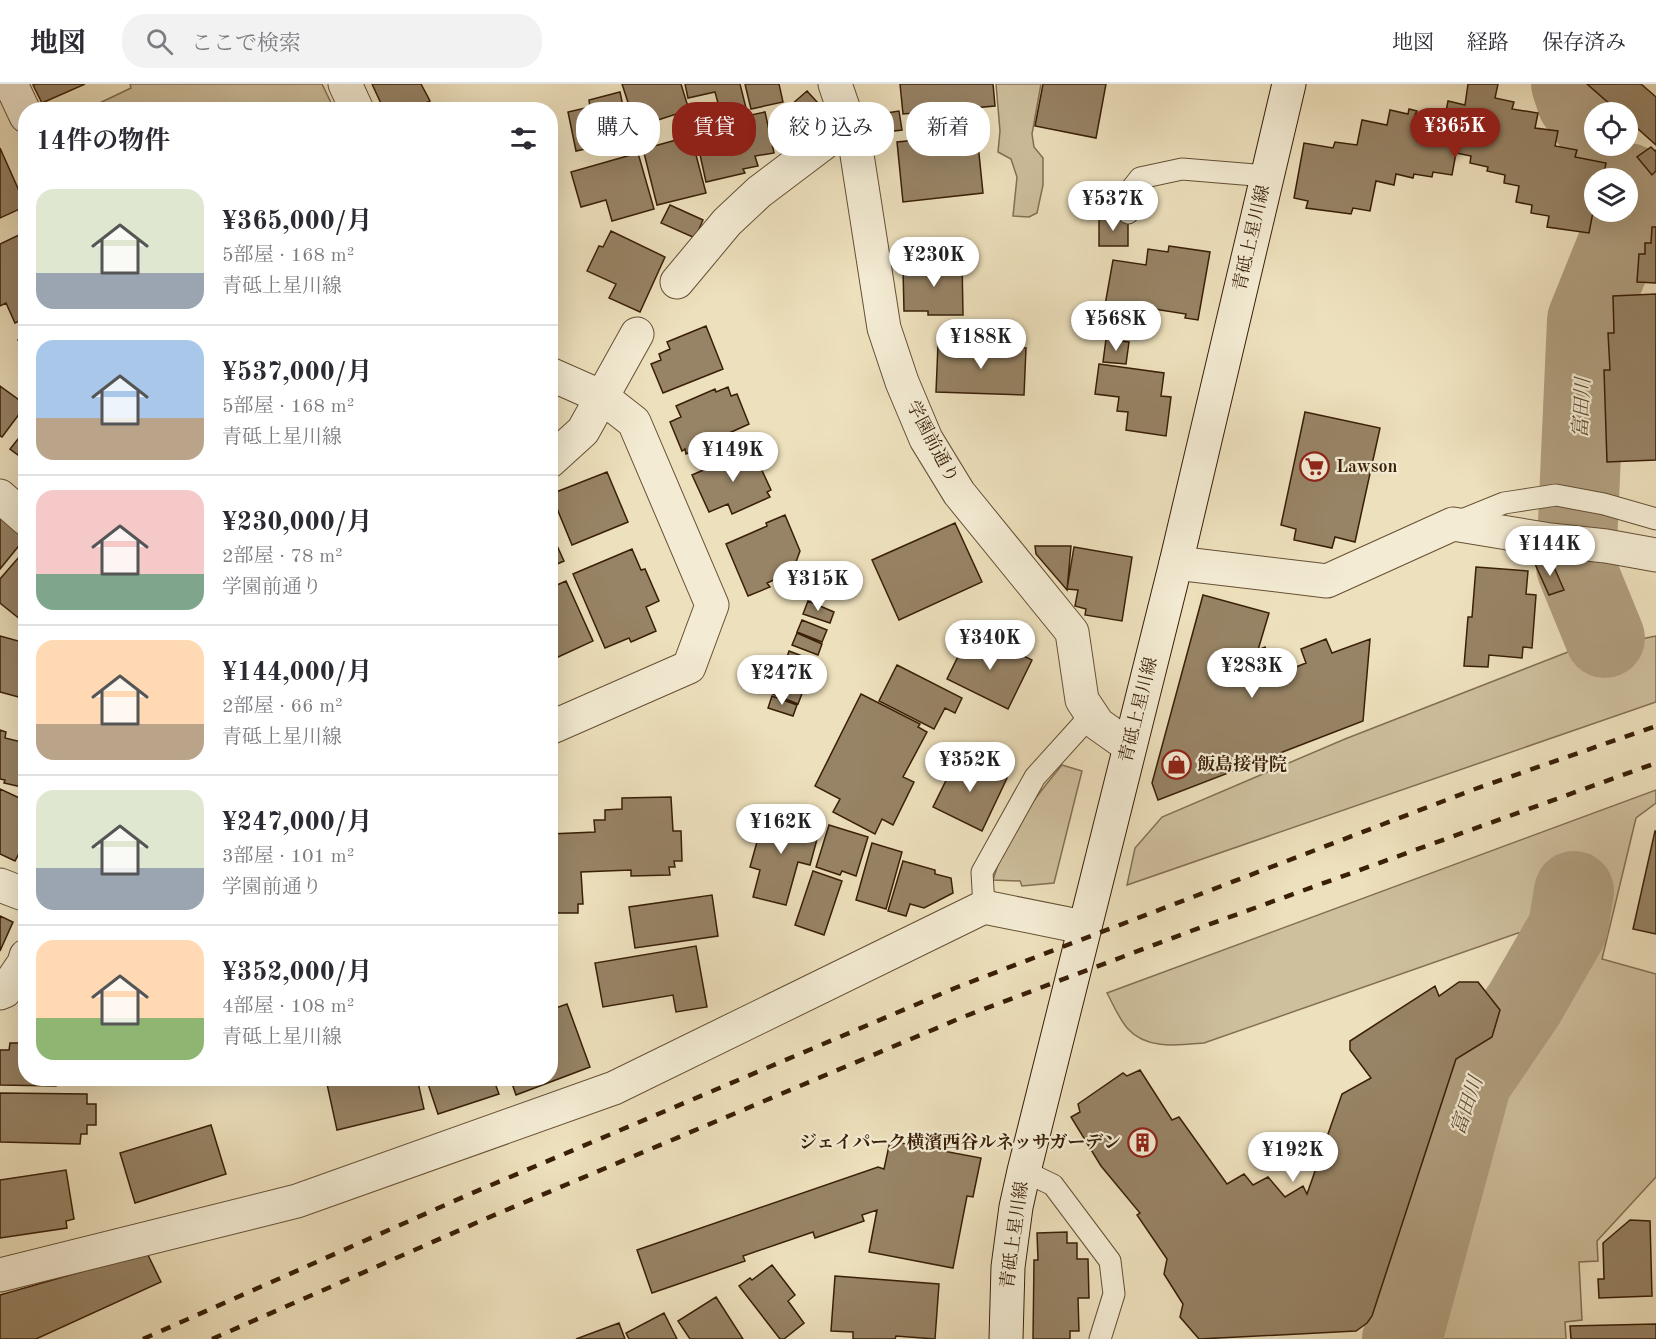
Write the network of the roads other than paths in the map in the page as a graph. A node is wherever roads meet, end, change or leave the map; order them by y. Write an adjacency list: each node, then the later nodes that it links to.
1 (11, 84): 5 (street)
2 (345, 84): 6 (street)
3 (835, 84): 7 (street, 学園前通り)
4 (1289, 84): 10 (street, 青砥上星川線)
5 (19, 102)
6 (353, 102)
7 (841, 102)
8 (807, 156): 12 (street)
9 (857, 156): 23 (street, 学園前通り)
10 (1267, 176): 11 (lane); 22 (street, 青砥上星川線)
11 (1128, 213)
12 (677, 282)
13 (637, 334): 15 (street)
14 (558, 378): 15 (street)
15 (602, 398): 16 (street); 24 (street)
16 (558, 454)
17 (0, 496): 18 (street)
18 (18, 512)
19 (1656, 519): 20 (lane)
20 (1453, 524): 21 (street); 22 (street)
21 (1656, 555)
22 (1176, 563): 25 (street, 青砥上星川線)
23 (1091, 715): 25 (street, 学園前通り); 28 (lane)
24 (558, 724)
25 (1130, 746): 29 (street, 青砥上星川線)
26 (0, 885): 27 (street)
27 (18, 892)
28 (984, 907): 29 (street); 33 (street)
29 (1083, 927): 32 (street, 青砥上星川線)
30 (18, 972): 31 (street)
31 (0, 993)
32 (1024, 1171): 34 (street, 青砥上星川線); 35 (lane)
33 (0, 1275)
34 (1006, 1339)
35 (1100, 1339)

